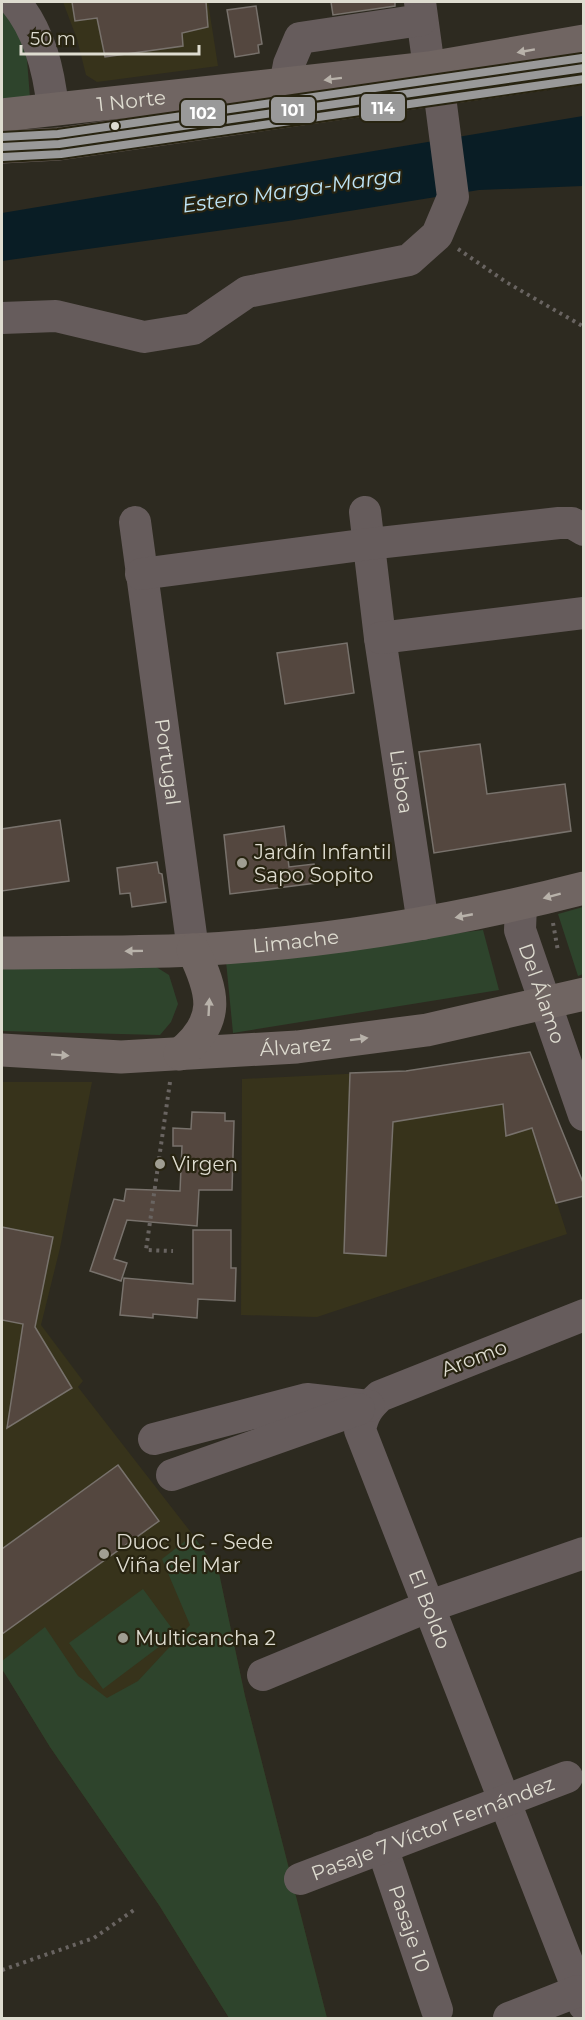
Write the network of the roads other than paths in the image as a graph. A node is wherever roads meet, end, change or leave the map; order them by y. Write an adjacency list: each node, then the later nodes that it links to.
1 (15, 2): 7 (street)
2 (421, 10): 5 (street); 6 (street)
3 (584, 41): 5 (main road, 1 Norte, one-way to 5)
4 (584, 68): 5 (main road, 1 Norte)
5 (434, 79): 6 (main road, 1 Norte, one-way to 6); 10 (main road, 1 Norte); 11 (street)
6 (285, 85): 7 (main road, 1 Norte)
7 (53, 109): 8 (main road, 1 Norte); 9 (main road)
8 (2, 115)
9 (2, 134)
10 (2, 147)
11 (2, 318)
12 (365, 512): 15 (street, Lisboa)
13 (135, 522): 16 (street, Portugal)
14 (584, 530): 15 (street)
15 (369, 544): 16 (street); 18 (street, Lisboa)
16 (141, 574): 22 (street, Portugal)
17 (584, 613): 18 (street)
18 (380, 638): 21 (street, Lisboa)
19 (584, 888): 20 (main road, Limache, one-way to 20)
20 (521, 904): 21 (main road, Limache, one-way to 21); 25 (street, Del Álamo)
21 (423, 924): 22 (main road, Limache)
22 (193, 950): 23 (main road, Limache, one-way to 23); 27 (main road, one-way to 22)
23 (2, 953)
24 (584, 994): 25 (main road, Álvarez)
25 (546, 1003): 27 (main road, Álvarez, one-way to 25); 28 (street, Del Álamo)
26 (2, 1050): 27 (main road, Álvarez, one-way to 27)
27 (177, 1054)
28 (584, 1115)
29 (584, 1315): 30 (street, Aromo)
30 (369, 1406): 31 (street); 32 (street); 34 (street, El Boldo)
31 (154, 1439)
32 (172, 1475)
33 (584, 1553): 34 (street)
34 (427, 1606): 35 (street); 37 (street, El Boldo)
35 (263, 1675)
36 (567, 1777): 37 (street, Pasaje 7 Víctor Fernández)
37 (503, 1799): 38 (street, Pasaje 7 Víctor Fernández); 40 (street, El Boldo)
38 (382, 1846): 39 (street, Pasaje 7 Víctor Fernández); 41 (street, Pasaje 10)
39 (300, 1879)
40 (581, 1998): 42 (street)
41 (437, 2010)
42 (509, 2019)

